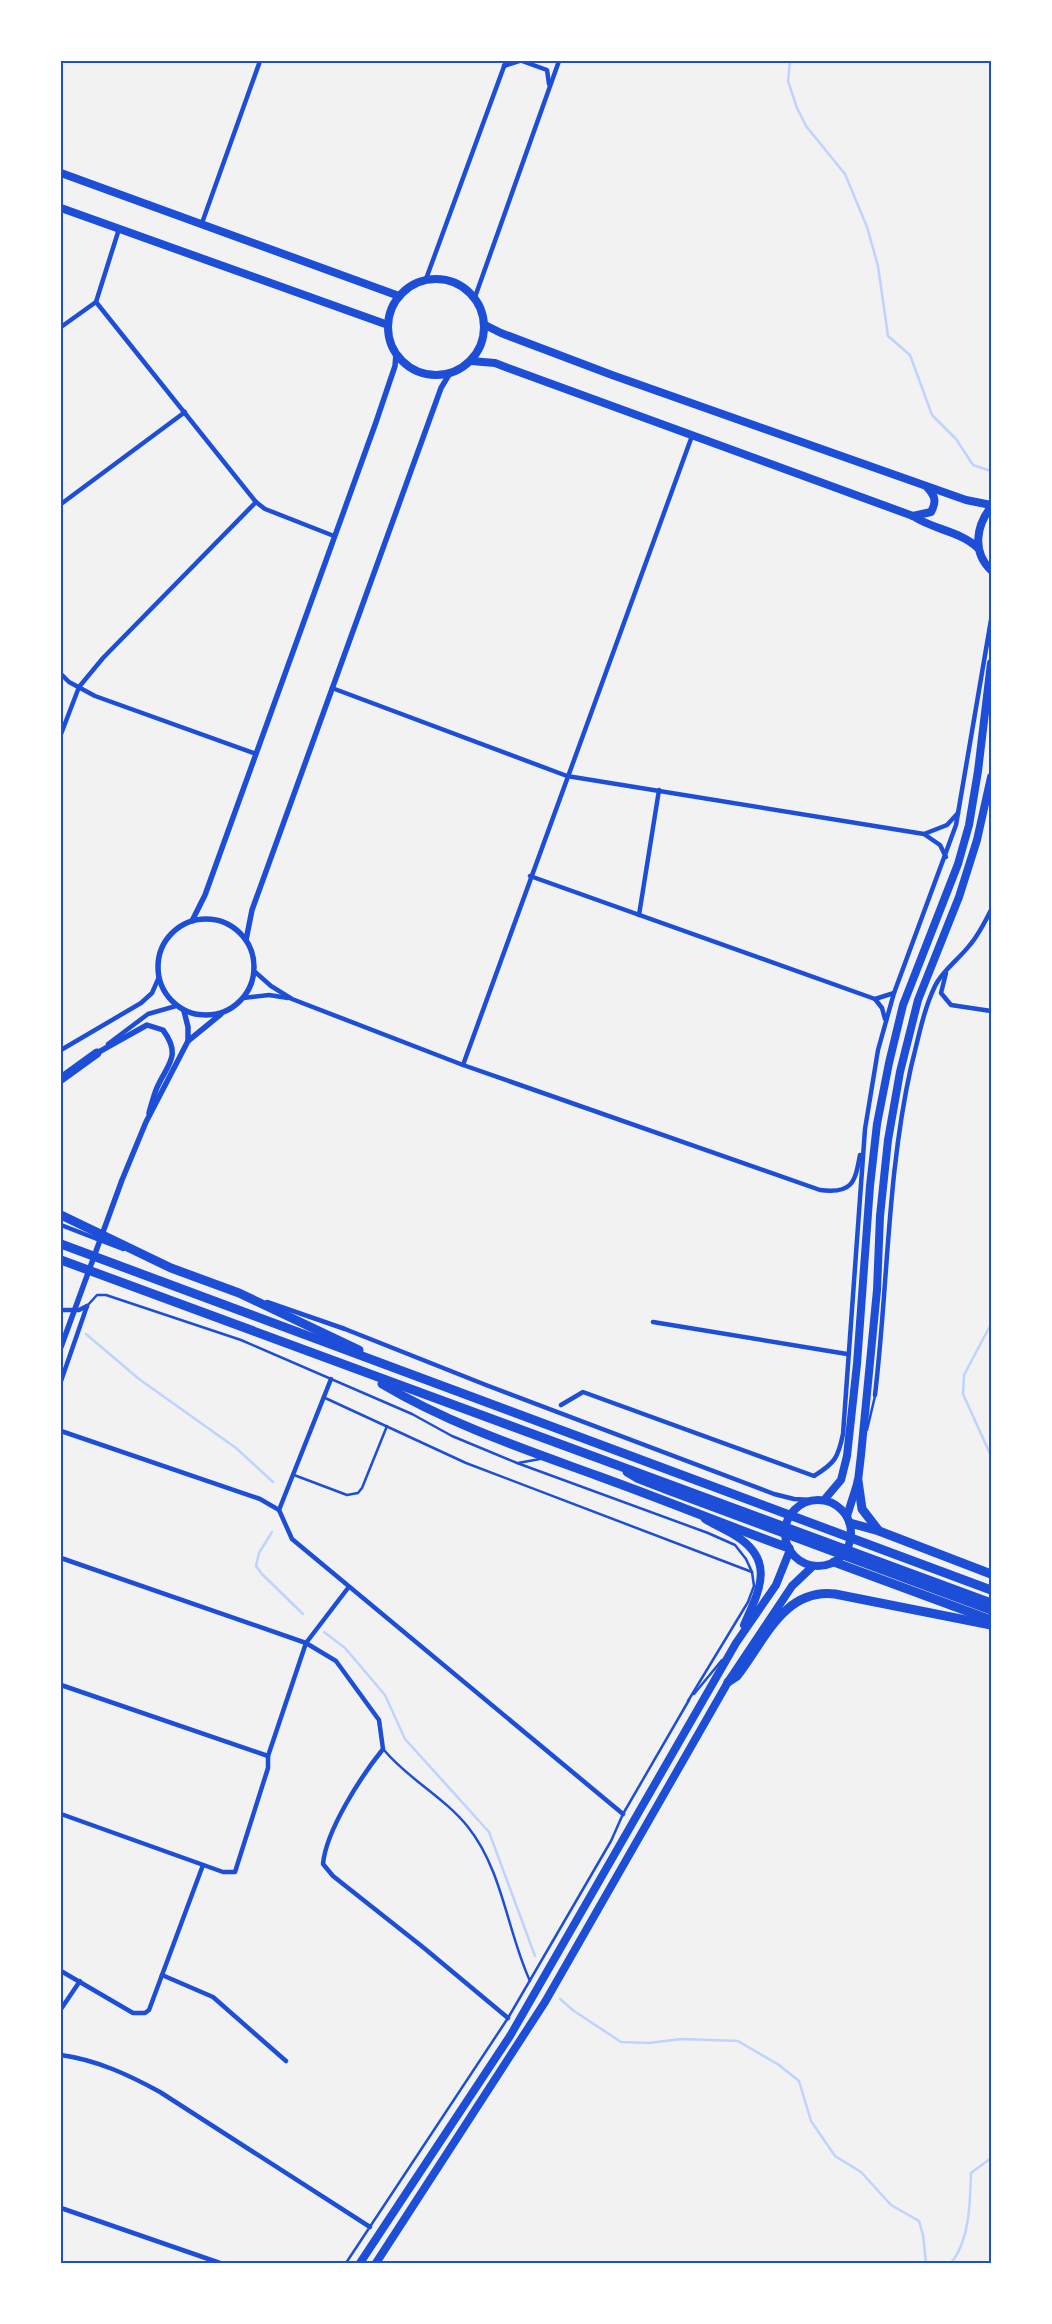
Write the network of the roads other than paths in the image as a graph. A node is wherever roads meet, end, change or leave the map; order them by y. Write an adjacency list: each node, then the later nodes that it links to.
1 (260, 61): 8 (street)
2 (520, 61): 4 (street); 5 (street)
3 (559, 61): 5 (street)
4 (505, 63): 10 (street)
5 (550, 87): 12 (street)
6 (61, 173): 8 (main road)
7 (61, 208): 9 (main road)
8 (202, 224): 11 (main road)
9 (119, 229): 13 (street); 14 (main road)
10 (426, 279): 11 (main road); 12 (main road)
11 (399, 296): 14 (main road)
12 (475, 297): 15 (main road)
13 (96, 302): 16 (street); 20 (street)
14 (388, 325): 17 (main road)
15 (485, 325): 18 (main road); 22 (main road)
16 (61, 327)
17 (396, 354): 19 (main road); 27 (street)
18 (471, 361): 19 (main road); 21 (main road)
19 (450, 373): 34 (street)
20 (185, 412): 23 (street); 24 (street)
21 (692, 436): 26 (main road); 37 (street)
22 (927, 486): 25 (main road); 26 (main road)
23 (256, 502): 27 (street); 33 (street)
24 (61, 504)
25 (991, 506): 28 (main road)
26 (913, 516): 28 (main road)
27 (334, 536): 36 (street)
28 (978, 548): 29 (main road)
29 (991, 570)
30 (991, 620): 40 (street)
31 (991, 663): 87 (main road)
32 (61, 674): 33 (street)
33 (78, 687): 35 (street); 36 (street)
34 (332, 688): 37 (street); 47 (street)
35 (61, 734)
36 (256, 754): 46 (street)
37 (567, 776): 39 (street); 43 (street)
38 (991, 778): 88 (main road)
39 (659, 790): 41 (street); 45 (street)
40 (958, 813): 41 (street); 42 (street)
41 (924, 834): 42 (street)
42 (946, 858): 51 (street)
43 (530, 876): 45 (street); 63 (street)
44 (991, 910): 49 (street)
45 (638, 915): 54 (street)
46 (192, 920): 47 (street); 50 (street)
47 (246, 940): 48 (street)
48 (254, 972): 52 (street); 53 (street)
49 (946, 972): 57 (street); 82 (street)
50 (158, 977): 55 (street); 61 (street)
51 (894, 993): 54 (street); 59 (street)
52 (243, 998): 53 (street); 58 (street)
53 (292, 999): 63 (street)
54 (875, 999): 59 (street)
55 (176, 1006): 56 (street); 62 (street)
56 (184, 1011): 58 (street); 60 (street)
57 (991, 1011)
58 (220, 1014): 60 (street)
59 (886, 1021): 66 (street)
60 (188, 1041): 65 (street)
61 (62, 1049)
62 (97, 1053): 64 (highway); 65 (street)
63 (462, 1065): 66 (street)
64 (61, 1079)
65 (146, 1122): 76 (street)
66 (865, 1129): 77 (street)
67 (61, 1215): 71 (highway)
68 (61, 1225): 71 (street)
69 (61, 1244): 78 (highway)
70 (61, 1260): 79 (highway)
71 (171, 1268): 72 (highway)
72 (239, 1293): 78 (highway); 93 (street)
73 (87, 1306): 74 (street); 80 (lane); 81 (street)
74 (61, 1310)
75 (653, 1322): 77 (street)
76 (61, 1347)
77 (848, 1354): 87 (street)
78 (380, 1362): 107 (highway)
79 (365, 1373): 89 (highway); 103 (highway)
80 (331, 1380): 83 (street); 90 (lane)
81 (61, 1381)
82 (875, 1395): 88 (lane)
83 (323, 1396): 85 (lane); 91 (street)
84 (561, 1405): 87 (street)
85 (387, 1426): 91 (lane); 104 (lane)
86 (61, 1431): 96 (street)
87 (846, 1435): 94 (main road)
88 (861, 1456): 92 (main road)
89 (560, 1462): 90 (lane); 95 (highway)
90 (517, 1464): 104 (lane)
91 (293, 1474): 96 (street)
92 (858, 1481): 97 (main road); 98 (highway)
93 (813, 1500): 94 (main road); 99 (main road)
94 (824, 1500): 97 (main road)
95 (688, 1509): 99 (highway); 113 (main road)
96 (279, 1510): 106 (street)
97 (848, 1519): 98 (highway); 101 (main road)
98 (879, 1532): 105 (highway)
99 (789, 1550): 102 (main road); 113 (main road)
100 (61, 1558): 112 (street)
101 (834, 1562): 102 (main road); 110 (highway)
102 (813, 1566): 114 (main road)
103 (886, 1568): 108 (highway); 109 (highway)
104 (752, 1572): 116 (lane)
105 (991, 1574)
106 (348, 1588): 112 (street); 120 (street)
107 (991, 1590)
108 (991, 1603)
109 (991, 1610)
110 (991, 1620)
111 (991, 1625): 114 (highway)
112 (306, 1643): 117 (street); 118 (street)
113 (736, 1643): 116 (lane); 134 (main road)
114 (728, 1682): 135 (main road)
115 (61, 1685): 118 (street)
116 (688, 1701): 120 (lane)
117 (383, 1749): 125 (lane); 127 (street)
118 (268, 1756): 121 (street)
119 (61, 1814): 121 (street)
120 (623, 1814): 125 (lane)
121 (203, 1865): 123 (street)
122 (61, 1971): 124 (street)
123 (162, 1975): 124 (street); 129 (street)
124 (80, 1981): 126 (street)
125 (530, 1981): 127 (lane)
126 (61, 2008)
127 (508, 2018): 131 (lane)
128 (61, 2055): 131 (street)
129 (286, 2061)
130 (61, 2208): 132 (street)
131 (370, 2227): 133 (lane)
132 (220, 2263)
133 (346, 2263)
134 (360, 2263)
135 (376, 2263)

